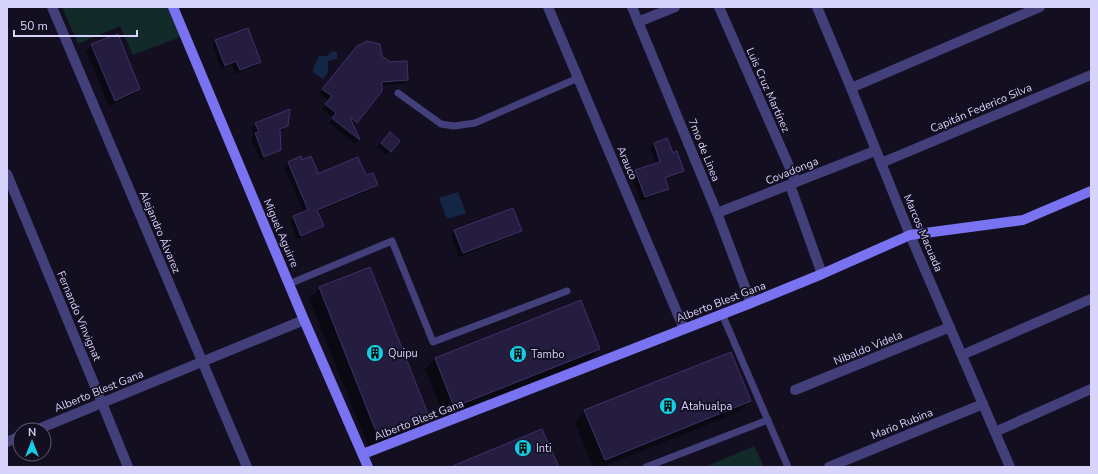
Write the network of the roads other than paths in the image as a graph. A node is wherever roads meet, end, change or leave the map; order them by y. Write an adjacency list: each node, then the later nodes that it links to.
1 (52, 7): 31 (street, Alejandro Álvarez)
2 (174, 7): 22 (street, Miguel Aguirre)
3 (548, 7): 11 (street, Arauco)
4 (632, 7): 9 (street, 7mo de Linea)
5 (674, 7): 9 (street)
6 (719, 7): 17 (street, Luis Cruz Martínez)
7 (817, 7): 12 (street, Marcos Macuada)
8 (1040, 7): 12 (street)
9 (638, 22): 19 (street, 7mo de Linea)
10 (1091, 76): 15 (street, Capitán Federico Silva)
11 (578, 78): 13 (lane); 29 (street, Arauco)
12 (851, 88): 14 (street, Marcos Macuada)
13 (398, 93)
14 (876, 151): 15 (street, Marcos Macuada); 17 (street, Covadonga)
15 (881, 163): 20 (street, Marcos Macuada)
16 (7, 174): 34 (street, Fernando Vinvignat)
17 (793, 183): 19 (street, Covadonga); 21 (street, Luis Cruz Martínez)
18 (1091, 191): 20 (street, Alberto Blest Gana)
19 (717, 213): 25 (street, 7mo de Linea)
20 (910, 235): 21 (street, Alberto Blest Gana); 28 (street, Marcos Macuada)
21 (822, 274): 25 (street, Alberto Blest Gana)
22 (289, 284): 23 (lane); 27 (street, Miguel Aguirre)
23 (567, 291)
24 (1091, 299): 30 (street)
25 (751, 303): 26 (street, Alberto Blest Gana)
26 (722, 314): 29 (street, Alberto Blest Gana); 36 (lane)
27 (304, 320): 31 (street, Alberto Blest Gana); 39 (street, Miguel Aguirre)
28 (950, 327): 30 (street, Marcos Macuada); 33 (street, Nibaldo Videla)
29 (684, 329): 39 (street, Alberto Blest Gana)
30 (962, 355): 35 (street, Marcos Macuada)
31 (202, 362): 34 (street, Alberto Blest Gana); 41 (street, Alejandro Álvarez)
32 (1091, 389): 38 (street)
33 (795, 390)
34 (102, 403): 37 (street, Alberto Blest Gana); 40 (street, Fernando Vinvignat)
35 (983, 404): 38 (street, Marcos Macuada); 45 (street, Mario Rubina)
36 (768, 420): 43 (lane); 44 (lane)
37 (52, 423)
38 (995, 432): 46 (street, Marcos Macuada)
39 (363, 454): 42 (street, Miguel Aguirre)
40 (128, 467)
41 (246, 467)
42 (368, 467)
43 (646, 467)
44 (788, 467)
45 (829, 467)
46 (1010, 467)

